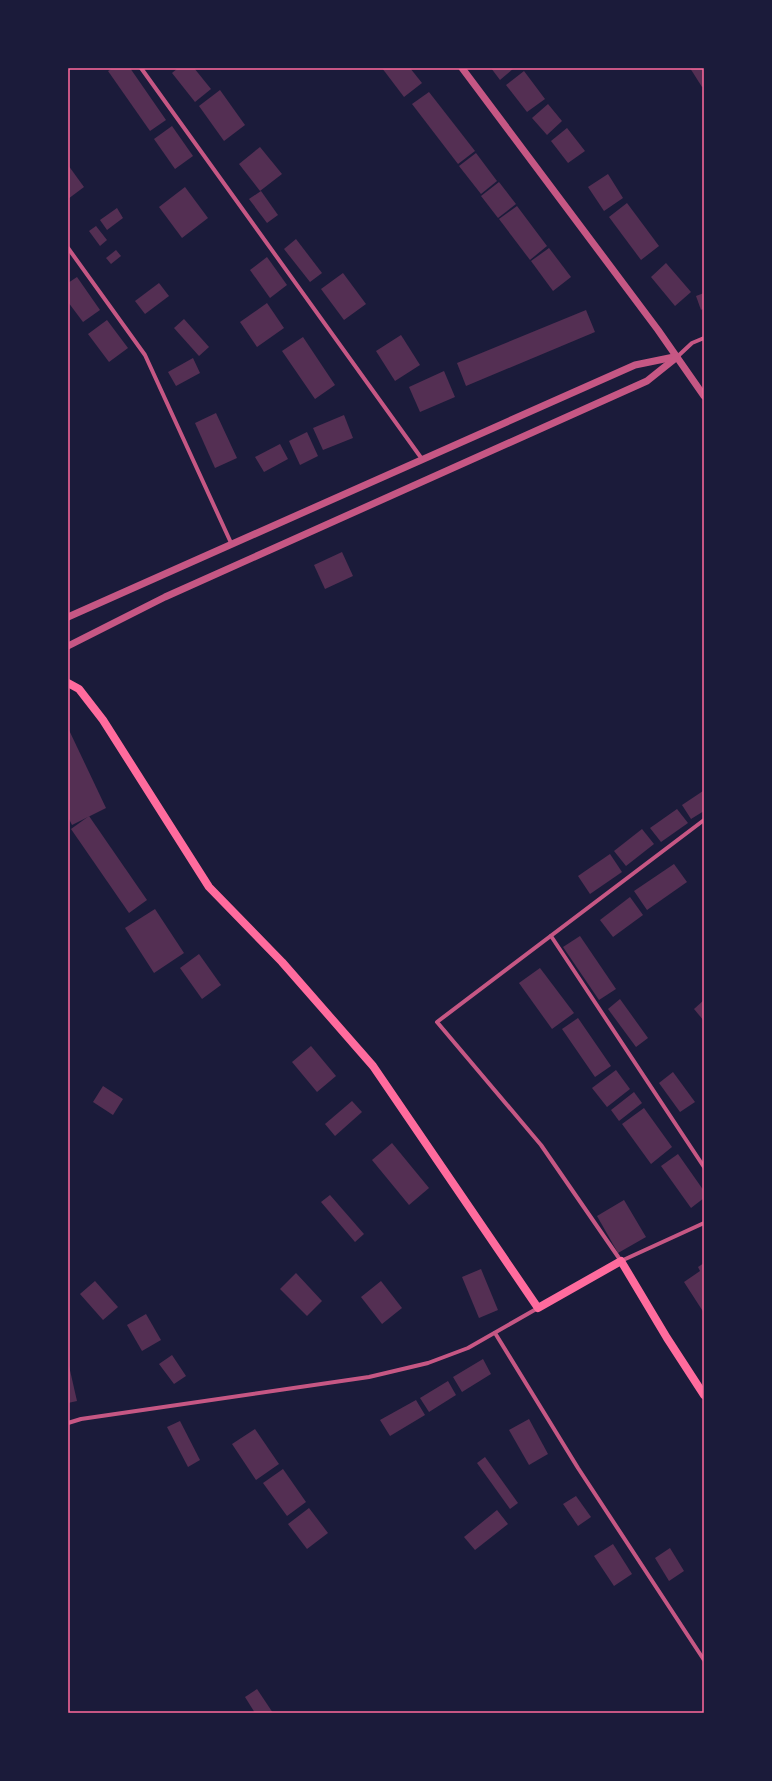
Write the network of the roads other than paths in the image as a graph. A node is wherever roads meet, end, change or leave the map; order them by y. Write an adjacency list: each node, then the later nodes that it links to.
1 (141, 68): 7 (street)
2 (462, 68): 5 (street)
3 (68, 248): 8 (street)
4 (704, 338): 5 (street)
5 (677, 357): 6 (street); 7 (street); 10 (street)
6 (704, 396)
7 (422, 459): 8 (street)
8 (232, 545): 9 (street)
9 (68, 617)
10 (71, 645)
11 (68, 683): 17 (main road)
12 (704, 820): 13 (street)
13 (551, 936): 14 (street); 16 (street)
14 (704, 1167)
15 (704, 1223): 16 (street)
16 (621, 1261): 17 (main road); 19 (main road)
17 (538, 1308): 18 (street)
18 (495, 1333): 20 (street); 21 (street)
19 (704, 1395)
20 (68, 1423)
21 (704, 1660)

